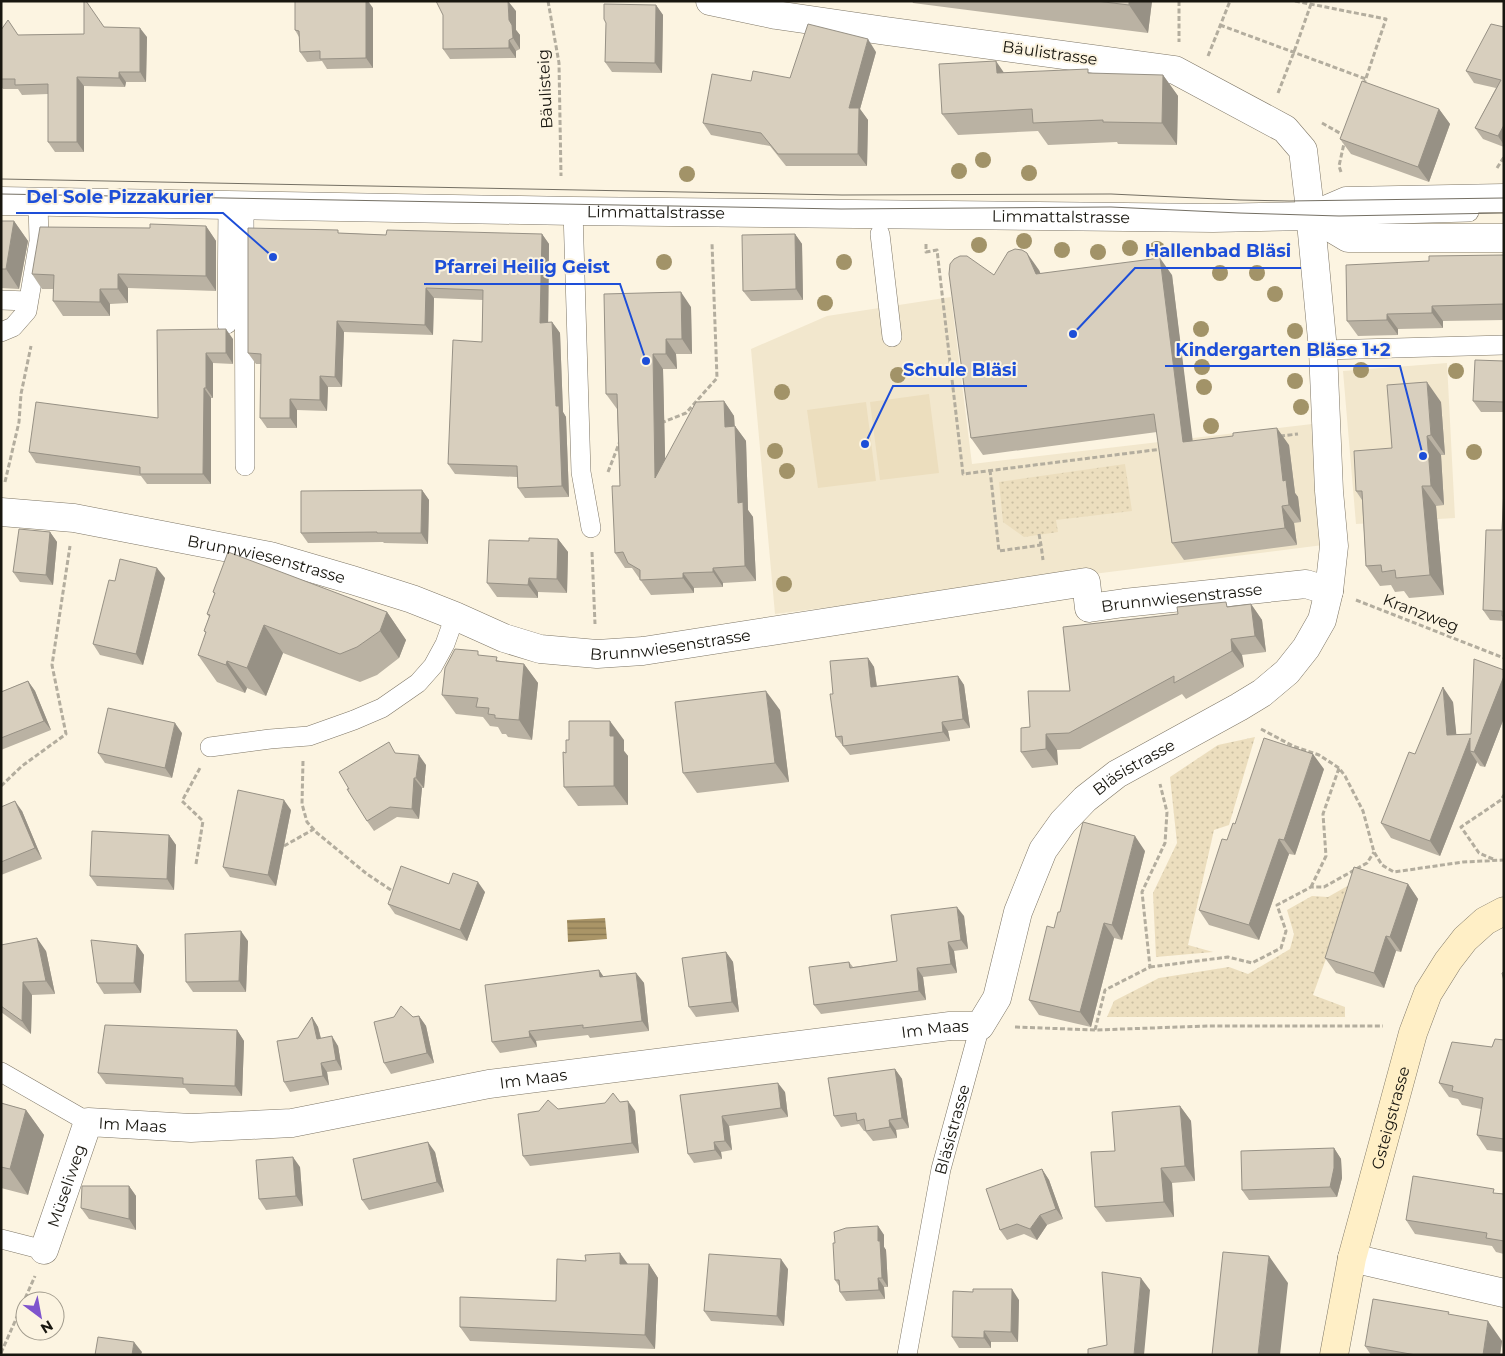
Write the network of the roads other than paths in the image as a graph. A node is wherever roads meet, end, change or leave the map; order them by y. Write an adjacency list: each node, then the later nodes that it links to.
1 (710, 1): 8 (street, Bäulistrasse)
2 (1504, 198): 8 (street, Limmattalstrasse)
3 (1, 201): 4 (street, Limmattalstrasse)
4 (38, 202): 5 (street, Limmattalstrasse); 12 (lane)
5 (236, 205): 6 (street, Limmattalstrasse); 13 (lane); 18 (lane)
6 (573, 211): 8 (street, Limmattalstrasse); 20 (lane)
7 (1504, 211): 8 (lane)
8 (1311, 216): 10 (street); 17 (street, Bläsistrasse)
9 (880, 234): 15 (lane)
10 (1504, 238)
11 (1, 300): 12 (lane)
12 (28, 301): 14 (lane)
13 (227, 324)
14 (1, 332)
15 (892, 337)
16 (1504, 345): 17 (lane)
17 (1323, 350): 21 (street, Bläsistrasse)
18 (245, 466)
19 (2, 499): 22 (street, Brunnwiesenstrasse)
20 (591, 528)
21 (1330, 591): 22 (street, Brunnwiesenstrasse); 25 (street, Bläsistrasse)
22 (455, 616): 23 (lane)
23 (210, 747)
24 (1504, 911): 30 (street, Gsteigstrasse)
25 (980, 1026): 27 (street, Im Maas); 32 (lane, Bläsistrasse)
26 (1, 1072): 27 (lane)
27 (88, 1122): 29 (street, Müseliweg)
28 (1, 1239): 29 (lane)
29 (44, 1250)
30 (1352, 1258): 31 (street); 33 (street, Gsteigstrasse)
31 (1504, 1293)
32 (907, 1355)
33 (1334, 1355)

